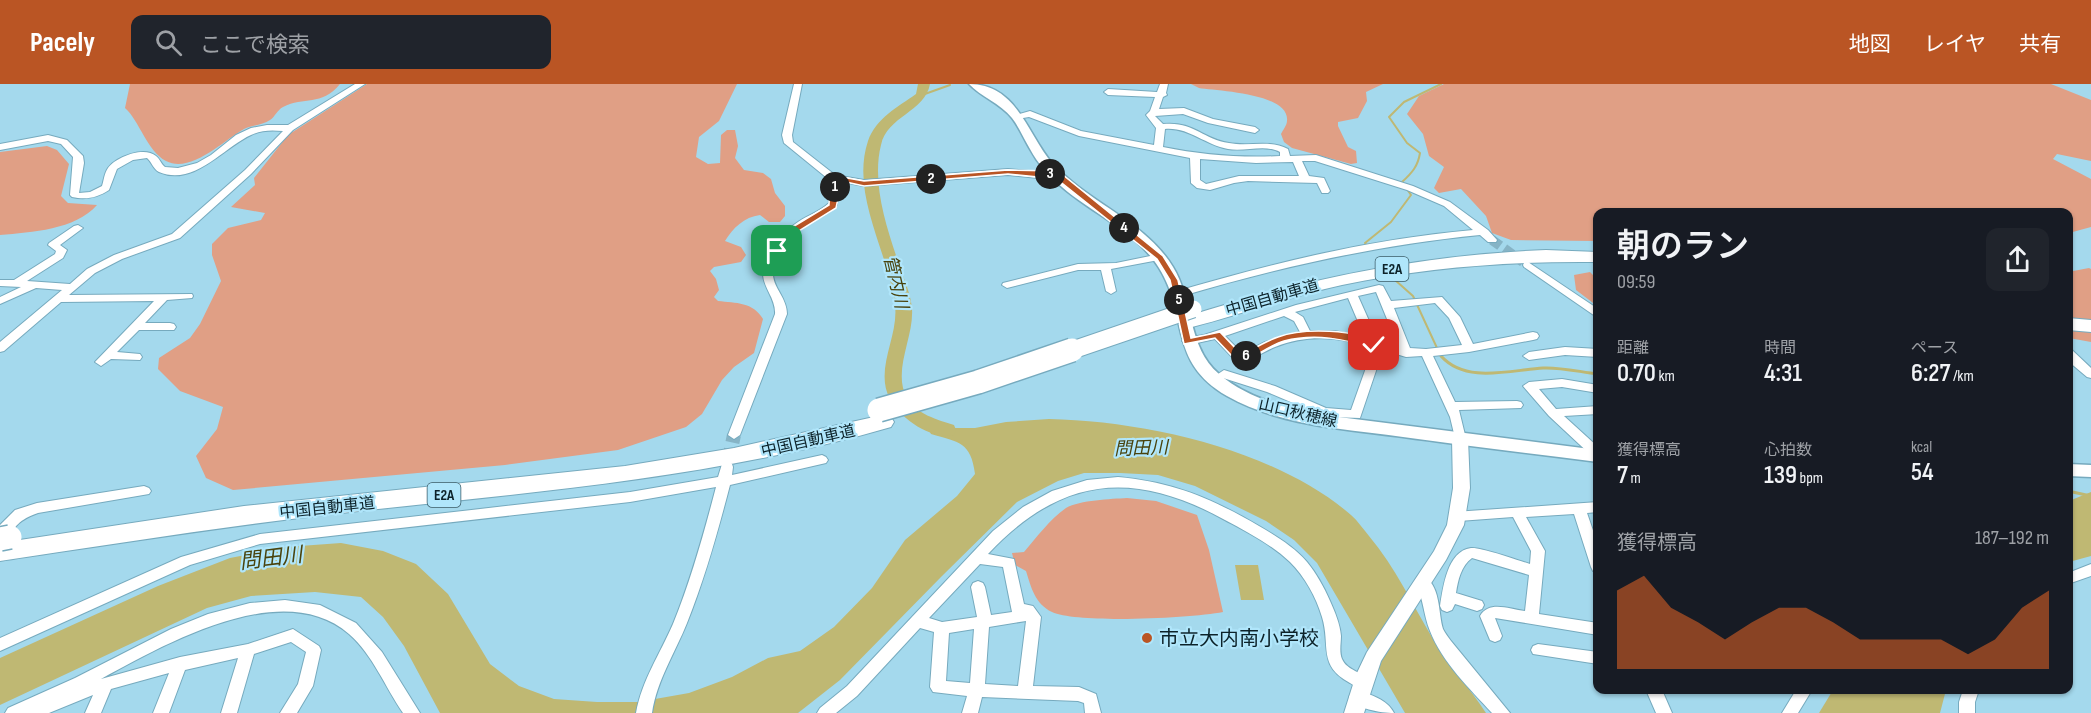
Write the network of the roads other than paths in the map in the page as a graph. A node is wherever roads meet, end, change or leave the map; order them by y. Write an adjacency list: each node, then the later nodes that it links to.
1 (361, 84): 11 (street)
2 (798, 84): 20 (street)
3 (1164, 84): 7 (street)
4 (981, 85): 9 (main road, 山口秋穂線)
5 (1128, 88): 6 (street); 7 (street)
6 (1108, 92)
7 (1163, 95): 8 (street)
8 (1154, 112): 10 (street); 12 (street)
9 (1017, 116): 14 (street); 18 (main road, 山口秋穂線)
10 (1161, 127): 14 (street); 17 (street)
11 (290, 128): 13 (street); 34 (street)
12 (1255, 130)
13 (0, 147)
14 (1157, 149): 15 (street)
15 (1195, 156): 17 (street); 21 (street)
16 (1296, 158): 17 (street); 21 (street); 36 (street)
17 (1285, 159)
18 (1055, 173): 19 (street); 26 (main road, 山口秋穂線)
19 (963, 176): 20 (street); 22 (street)
20 (832, 177): 72 (street)
21 (1305, 179): 23 (street)
22 (964, 188)
23 (1325, 191)
24 (78, 228): 31 (street)
25 (1593, 248): 47 (highway, 中国自動車道 / E2A)
26 (1160, 257): 29 (street); 36 (main road, 山口秋穂線)
27 (1593, 257): 47 (highway, 中国自動車道 / E2A)
28 (1528, 265): 43 (street)
29 (1105, 266): 33 (street); 35 (street)
30 (0, 283): 31 (street)
31 (17, 283): 32 (street)
32 (38, 284): 34 (street); 41 (street)
33 (1007, 285)
34 (72, 287): 40 (street)
35 (1112, 291)
36 (1178, 294): 47 (main road, 山口秋穂線)
37 (1352, 294): 42 (street); 44 (street); 55 (street)
38 (188, 296): 39 (street)
39 (164, 297): 40 (street); 49 (street)
40 (59, 299): 56 (street)
41 (0, 301)
42 (1388, 305): 57 (street); 58 (street)
43 (1593, 311)
44 (1285, 312): 52 (street); 53 (street)
45 (2073, 314): 46 (highway)
46 (2091, 316)
47 (1191, 324): 52 (street); 71 (main road, 山口秋穂線); 85 (highway, 中国自動車道 / E2A)
48 (2073, 324): 50 (highway)
49 (137, 326): 51 (street); 62 (street)
50 (2091, 326)
51 (170, 327)
52 (1217, 334): 53 (street)
53 (1306, 336): 55 (street)
54 (1533, 336): 57 (street)
55 (1377, 345): 58 (street); 71 (street)
56 (0, 348)
57 (1469, 348): 59 (street)
58 (1406, 352): 59 (street)
59 (1426, 353): 68 (street)
60 (1593, 353): 61 (street)
61 (1529, 356)
62 (136, 357)
63 (2073, 358): 65 (street)
64 (1224, 374): 71 (street)
65 (2091, 374)
66 (1593, 388): 70 (street)
67 (1517, 405): 68 (street)
68 (1451, 406): 73 (street)
69 (1593, 410): 70 (street)
70 (1553, 413): 74 (street)
71 (1325, 416): 73 (main road, 山口秋穂線)
72 (735, 435)
73 (1460, 440): 75 (main road, 山口秋穂線); 84 (street)
74 (1593, 450)
75 (1593, 454)
76 (822, 460): 79 (street)
77 (2073, 470): 78 (main road)
78 (2091, 471)
79 (726, 474): 101 (street); 121 (street)
80 (144, 491): 85 (street)
81 (1593, 508): 82 (street)
82 (1580, 509): 83 (street); 86 (street)
83 (1517, 512): 84 (street); 89 (street)
84 (1459, 516): 91 (street)
85 (3, 544)
86 (1593, 551)
87 (979, 558): 96 (street); 108 (street); 109 (street)
88 (2091, 570): 90 (street)
89 (1535, 571): 93 (street); 95 (street)
90 (2073, 577)
91 (1419, 586): 108 (street); 125 (street)
92 (978, 587): 97 (street)
93 (1477, 605)
94 (1028, 615): 97 (street)
95 (1531, 618): 99 (street); 100 (street)
96 (917, 621): 98 (street); 113 (street)
97 (984, 622): 98 (street); 107 (street)
98 (942, 628): 107 (street)
99 (1593, 628)
100 (1495, 636)
101 (0, 645)
102 (248, 650): 105 (street); 118 (street); 119 (street)
103 (1538, 650): 104 (street)
104 (1593, 657)
105 (180, 663): 106 (street); 117 (street)
106 (105, 685): 115 (street); 116 (street)
107 (977, 688): 109 (street); 122 (street)
108 (1359, 692): 124 (street)
109 (1025, 693): 123 (street)
110 (1655, 694): 126 (street)
111 (1802, 694): 127 (street)
112 (1970, 694): 128 (street)
113 (832, 711)
114 (13, 713): 120 (street)
115 (33, 713)
116 (93, 713)
117 (161, 713)
118 (230, 713)
119 (288, 713)
120 (412, 713)
121 (644, 713)
122 (970, 713)
123 (1093, 713)
124 (1386, 713)
125 (1502, 713)
126 (1664, 713)
127 (1790, 713)
128 (1967, 713)

